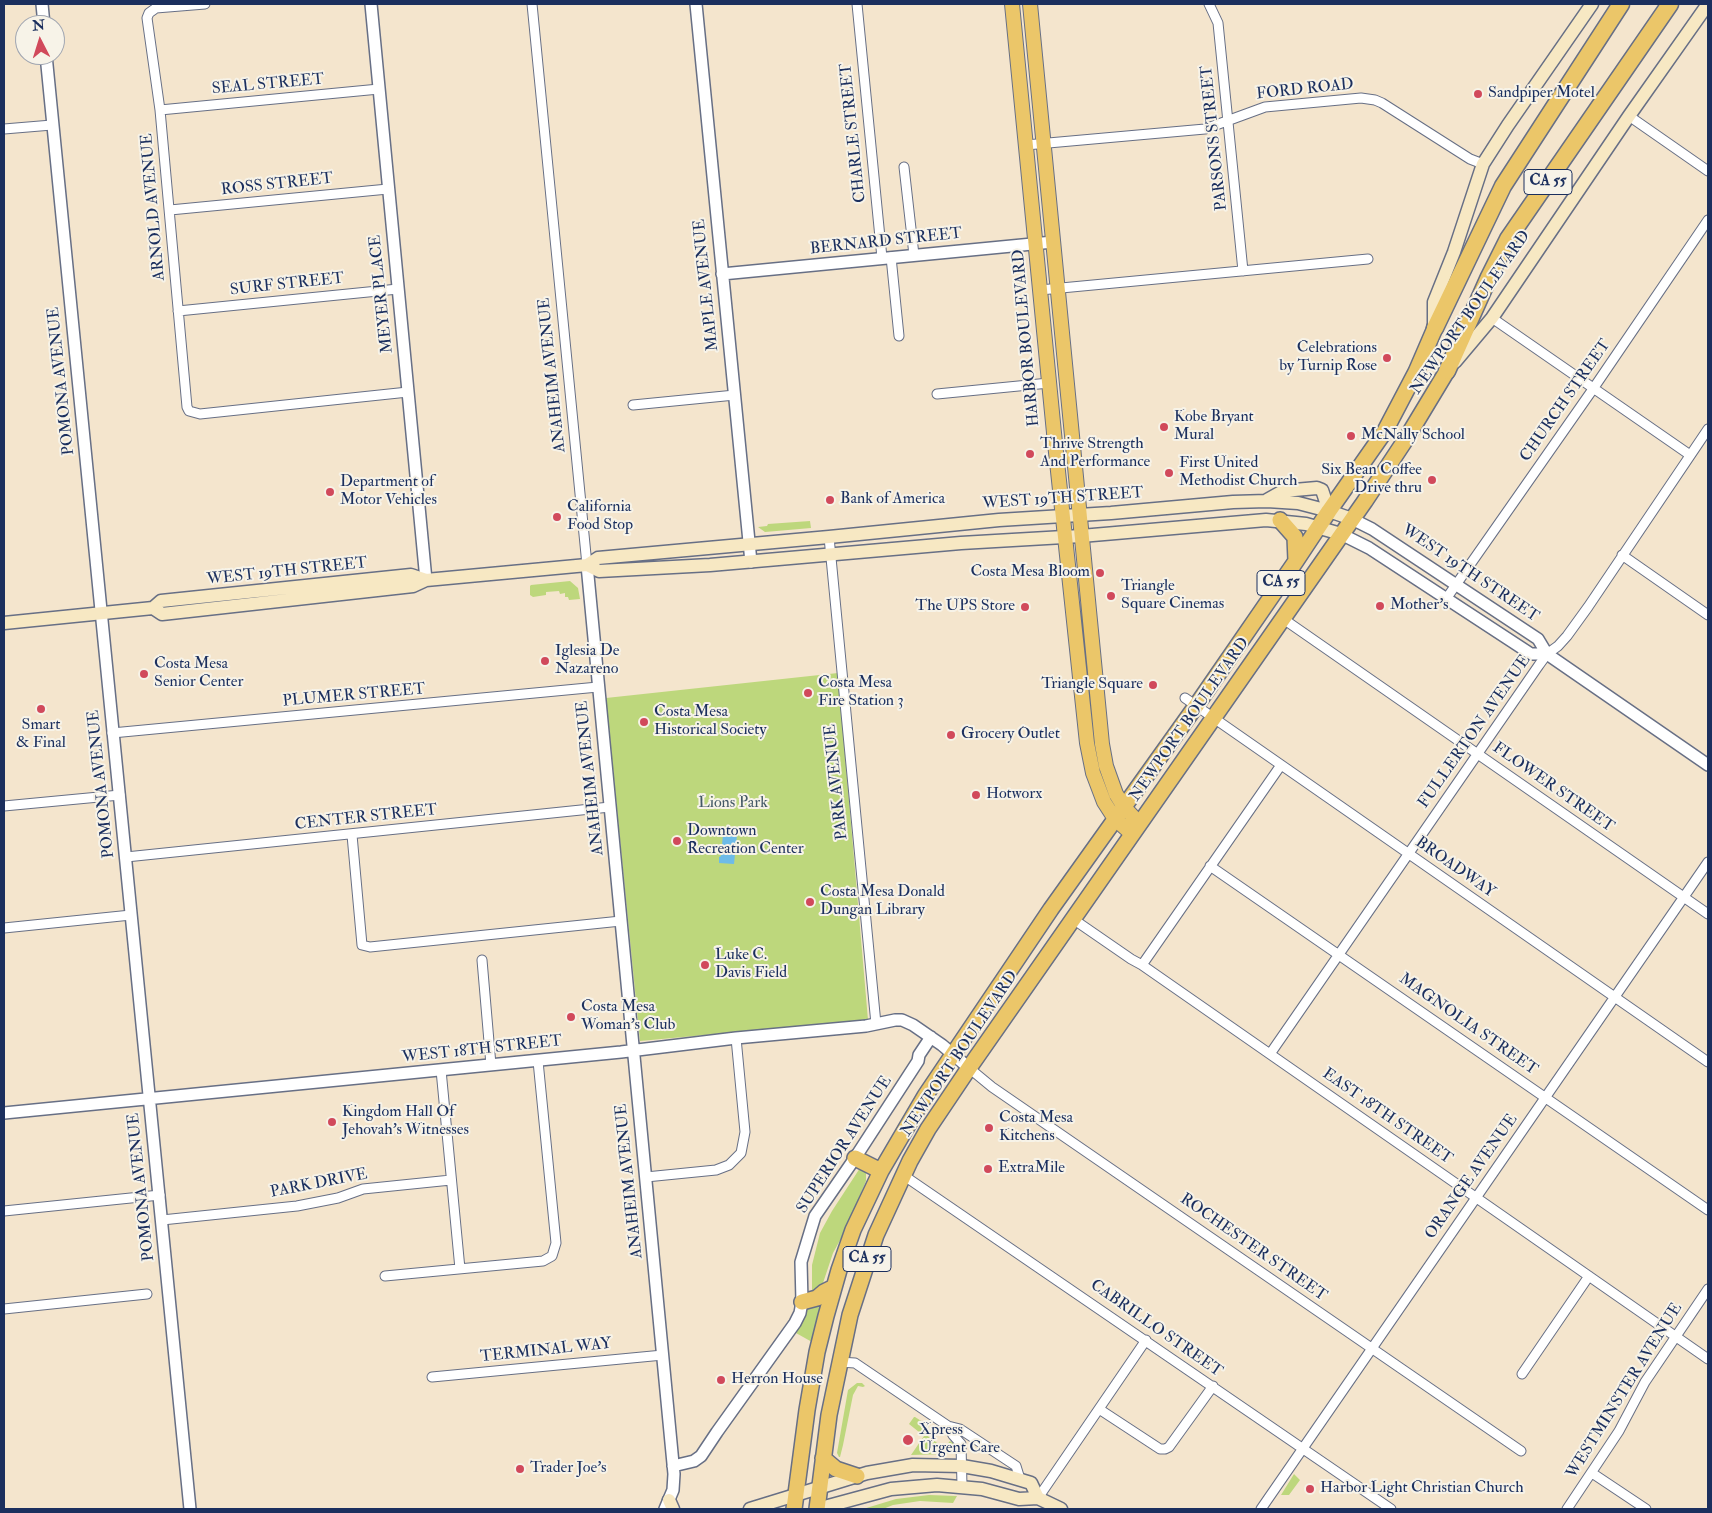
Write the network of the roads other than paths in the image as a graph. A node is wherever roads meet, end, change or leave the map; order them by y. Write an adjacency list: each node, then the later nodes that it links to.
1 (205, 4): 15 (street, ARNOLD AVENUE)
2 (371, 4): 14 (street, MEYER PLACE)
3 (532, 4): 67 (street, ANAHEIM AVENUE)
4 (696, 4): 34 (street, MAPLE AVENUE)
5 (857, 4): 31 (street, CHARLE STREET)
6 (1012, 4): 21 (main road, HARBOR BOULEVARD)
7 (1030, 4): 20 (main road, HARBOR BOULEVARD)
8 (1209, 4): 17 (street, PARSONS STREET)
9 (1592, 4): 22 (main road, NEWPORT BOULEVARD)
10 (1621, 4): 40 (highway, CA 55)
11 (1670, 4): 42 (highway, CA 55)
12 (1708, 4): 16 (main road, NEWPORT BOULEVARD)
13 (47, 65): 18 (street, POMONA AVENUE)
14 (379, 89): 15 (street, SEAL STREET); 25 (street, MEYER PLACE)
15 (160, 110): 26 (street, ARNOLD AVENUE)
16 (1629, 116): 24 (street); 39 (main road, NEWPORT BOULEVARD)
17 (1229, 120): 20 (street, FORD ROAD); 22 (street, FORD ROAD); 33 (street, PARSONS STREET)
18 (52, 125): 19 (street); 71 (street, POMONA AVENUE)
19 (4, 129)
20 (1044, 144): 21 (street, FORD ROAD); 28 (main road, HARBOR BOULEVARD)
21 (1026, 145): 29 (main road, HARBOR BOULEVARD)
22 (1483, 164): 40 (main road, NEWPORT BOULEVARD)
23 (904, 167): 30 (street)
24 (1708, 171)
25 (388, 189): 26 (street, ROSS STREET); 35 (street, MEYER PLACE)
26 (170, 210): 38 (street, ARNOLD AVENUE)
27 (1708, 220): 44 (street, CHURCH STREET)
28 (1053, 242): 29 (street, BERNARD STREET); 36 (main road, HARBOR BOULEVARD)
29 (1036, 244): 30 (street, BERNARD STREET); 37 (main road, HARBOR BOULEVARD)
30 (914, 255): 31 (street, BERNARD STREET)
31 (886, 258): 34 (street, BERNARD STREET); 41 (street, CHARLE STREET)
32 (1368, 259): 33 (street)
33 (1243, 271): 36 (street)
34 (722, 274): 47 (street, MAPLE AVENUE)
35 (398, 289): 38 (street, SURF STREET); 45 (street, MEYER PLACE)
36 (1058, 289): 37 (street); 53 (main road, HARBOR BOULEVARD)
37 (1040, 290): 43 (main road, HARBOR BOULEVARD)
38 (178, 311): 45 (street, ARNOLD AVENUE)
39 (1492, 318): 42 (main road, NEWPORT BOULEVARD); 44 (street)
40 (1434, 328): 52 (highway, NEWPORT BOULEVARD / CA 55)
41 (899, 336)
42 (1447, 372): 55 (highway, NEWPORT BOULEVARD / CA 55)
43 (1049, 383): 46 (street); 54 (main road, HARBOR BOULEVARD)
44 (1593, 389): 50 (street); 69 (street, CHURCH STREET)
45 (408, 392): 68 (street, MEYER PLACE)
46 (937, 394)
47 (735, 395): 48 (street); 62 (street, MAPLE AVENUE)
48 (634, 405)
49 (1708, 429): 50 (street, FULLERTON AVENUE)
50 (1690, 455): 64 (street, FULLERTON AVENUE)
51 (1266, 500): 52 (main road, WEST 19TH STREET); 52 (main road); 53 (main road, WEST 19TH STREET)
52 (1329, 511): 55 (main road, WEST 19TH STREET); 57 (highway, NEWPORT BOULEVARD / CA 55)
53 (1079, 514): 54 (main road, WEST 19TH STREET); 59 (main road, HARBOR BOULEVARD)
54 (1062, 515): 60 (main road, WEST 19TH STREET); 61 (main road, HARBOR BOULEVARD)
55 (1352, 519): 58 (highway, NEWPORT BOULEVARD / CA 55); 69 (street, WEST 19TH STREET)
56 (1280, 520): 57 (main road, WEST 19TH STREET); 59 (main road, WEST 19TH STREET); 65 (highway)
57 (1319, 526): 58 (main road, WEST 19TH STREET); 65 (highway, NEWPORT BOULEVARD / CA 55)
58 (1341, 534): 70 (street, WEST 19TH STREET); 73 (highway, NEWPORT BOULEVARD / CA 55)
59 (1081, 536): 61 (main road, WEST 19TH STREET); 86 (main road, HARBOR BOULEVARD)
60 (829, 537): 62 (main road, WEST 19TH STREET); 63 (street, PARK AVENUE)
61 (1064, 537): 63 (main road, WEST 19TH STREET); 86 (main road, HARBOR BOULEVARD)
62 (749, 544): 66 (street, MAPLE AVENUE); 67 (main road, WEST 19TH STREET)
63 (831, 555): 66 (main road, WEST 19TH STREET); 103 (street, PARK AVENUE)
64 (1622, 556): 72 (street); 75 (street, FULLERTON AVENUE)
65 (1296, 561): 77 (highway, NEWPORT BOULEVARD / CA 55)
66 (751, 562): 67 (main road, WEST 19TH STREET)
67 (587, 565): 68 (main road, WEST 19TH STREET); 76 (street, ANAHEIM AVENUE)
68 (426, 580): 71 (main road, WEST 19TH STREET)
69 (1456, 585): 70 (street, CHURCH STREET); 75 (street, WEST 19TH STREET)
70 (1446, 599): 75 (street, WEST 19TH STREET)
71 (102, 613): 74 (main road, WEST 19TH STREET); 79 (street, POMONA AVENUE)
72 (1708, 615)
73 (1282, 618): 78 (highway, NEWPORT BOULEVARD / CA 55); 80 (street, FLOWER STREET)
74 (4, 623)
75 (1547, 654): 80 (street, FULLERTON AVENUE); 82 (street)
76 (598, 686): 79 (street, PLUMER STREET); 85 (street, ANAHEIM AVENUE)
77 (1190, 702): 78 (street, BROADWAY); 86 (highway, NEWPORT BOULEVARD / CA 55)
78 (1213, 717): 81 (street, BROADWAY); 87 (highway, NEWPORT BOULEVARD / CA 55)
79 (112, 733): 83 (street, POMONA AVENUE)
80 (1478, 754): 89 (street, FULLERTON AVENUE); 93 (street, FLOWER STREET)
81 (1281, 765): 89 (street, BROADWAY); 92 (street)
82 (1708, 765)
83 (120, 795): 84 (street); 90 (street, POMONA AVENUE)
84 (4, 806)
85 (610, 807): 88 (street, CENTER STREET); 97 (street, ANAHEIM AVENUE)
86 (1119, 813): 87 (main road, HARBOR BOULEVARD); 107 (highway, NEWPORT BOULEVARD / CA 55)
87 (1136, 828): 96 (highway, NEWPORT BOULEVARD / CA 55)
88 (352, 835): 90 (street, CENTER STREET); 97 (street)
89 (1409, 855): 99 (street, FULLERTON AVENUE); 102 (street, BROADWAY)
90 (126, 857): 95 (street, POMONA AVENUE)
91 (1708, 862): 93 (street, ORANGE AVENUE)
92 (1210, 866): 99 (street, MAGNOLIA STREET); 101 (street)
93 (1684, 897): 94 (street, FLOWER STREET); 102 (street, ORANGE AVENUE)
94 (1708, 914)
95 (131, 915): 98 (street); 115 (street, POMONA AVENUE)
96 (1073, 919): 101 (street, EAST 18TH STREET); 112 (highway, NEWPORT BOULEVARD / CA 55)
97 (621, 921): 106 (street, ANAHEIM AVENUE)
98 (4, 928)
99 (1339, 954): 108 (street, FULLERTON AVENUE); 114 (street, MAGNOLIA STREET)
100 (482, 960): 111 (street)
101 (1142, 965): 108 (street, EAST 18TH STREET)
102 (1615, 997): 110 (street, BROADWAY); 114 (street, ORANGE AVENUE)
103 (876, 1024): 104 (street, WEST 18TH STREET); 105 (street, WEST 18TH STREET)
104 (931, 1037): 107 (street, WEST 18TH STREET); 117 (street, SUPERIOR AVENUE)
105 (736, 1038): 106 (street, WEST 18TH STREET); 120 (street)
106 (633, 1051): 109 (street, WEST 18TH STREET); 120 (street, ANAHEIM AVENUE)
107 (953, 1054): 112 (street, WEST 18TH STREET); 118 (highway, NEWPORT BOULEVARD / CA 55)
108 (1270, 1054): 123 (street, EAST 18TH STREET)
109 (538, 1061): 111 (street, WEST 18TH STREET); 127 (street)
110 (1708, 1062)
111 (492, 1066): 113 (street, WEST 18TH STREET)
112 (969, 1068): 119 (highway, NEWPORT BOULEVARD / CA 55); 137 (street, ROCHESTER STREET)
113 (441, 1070): 115 (street, WEST 18TH STREET); 121 (street)
114 (1545, 1096): 123 (street, ORANGE AVENUE); 124 (street, MAGNOLIA STREET)
115 (150, 1099): 116 (street, WEST 18TH STREET); 122 (street, POMONA AVENUE)
116 (4, 1113)
117 (855, 1158): 118 (highway); 133 (street, SUPERIOR AVENUE)
118 (880, 1171): 130 (highway, NEWPORT BOULEVARD / CA 55)
119 (903, 1175): 136 (street, CABRILLO STREET); 140 (highway, NEWPORT BOULEVARD / CA 55)
120 (646, 1178): 138 (street, ANAHEIM AVENUE)
121 (452, 1180): 126 (street, PARK DRIVE); 127 (street)
122 (160, 1196): 125 (street); 126 (street, POMONA AVENUE)
123 (1476, 1197): 129 (street, EAST 18TH STREET); 137 (street, ORANGE AVENUE)
124 (1708, 1210)
125 (4, 1211)
126 (162, 1220): 160 (street, POMONA AVENUE)
127 (460, 1269): 128 (street)
128 (385, 1276)
129 (1589, 1276): 135 (street, EAST 18TH STREET); 141 (street)
130 (834, 1287): 133 (highway); 158 (highway, NEWPORT BOULEVARD / CA 55)
131 (1708, 1289): 135 (street, WESTMINSTER AVENUE)
132 (147, 1294): 134 (street)
133 (802, 1302): 149 (street, SUPERIOR AVENUE)
134 (4, 1309)
135 (1676, 1337): 139 (street, EAST 18TH STREET); 151 (street, WESTMINSTER AVENUE)
136 (1146, 1340): 143 (street, CABRILLO STREET); 144 (street)
137 (1371, 1348): 146 (street, ORANGE AVENUE); 147 (street, ROCHESTER STREET)
138 (663, 1355): 142 (street, TERMINAL WAY); 149 (street, ANAHEIM AVENUE)
139 (1708, 1359)
140 (839, 1362): 145 (street); 148 (highway, NEWPORT BOULEVARD / CA 55)
141 (1522, 1374)
142 (432, 1377)
143 (1213, 1386): 144 (street); 146 (street, CABRILLO STREET)
144 (1099, 1409): 156 (street)
145 (948, 1426): 150 (street); 153 (street)
146 (1302, 1448): 164 (street, ORANGE AVENUE); 165 (street, CABRILLO STREET)
147 (1521, 1451)
148 (823, 1458): 152 (highway); 155 (highway, NEWPORT BOULEVARD / CA 55)
149 (673, 1466): 157 (street, ANAHEIM AVENUE)
150 (962, 1466): 152 (main road); 153 (main road); 154 (street)
151 (1592, 1473): 166 (street, WESTMINSTER AVENUE); 167 (street)
152 (857, 1476): 155 (main road)
153 (1020, 1479): 156 (main road)
154 (962, 1486): 156 (main road); 159 (main road)
155 (820, 1488): 158 (main road); 162 (highway, NEWPORT BOULEVARD / CA 55)
156 (1038, 1498): 163 (main road)
157 (670, 1502)
158 (795, 1502): 161 (main road)
159 (843, 1506): 162 (main road)
160 (190, 1509)
161 (750, 1509)
162 (817, 1509)
163 (1060, 1509)
164 (1260, 1509)
165 (1391, 1509)
166 (1567, 1509)
167 (1646, 1509)

